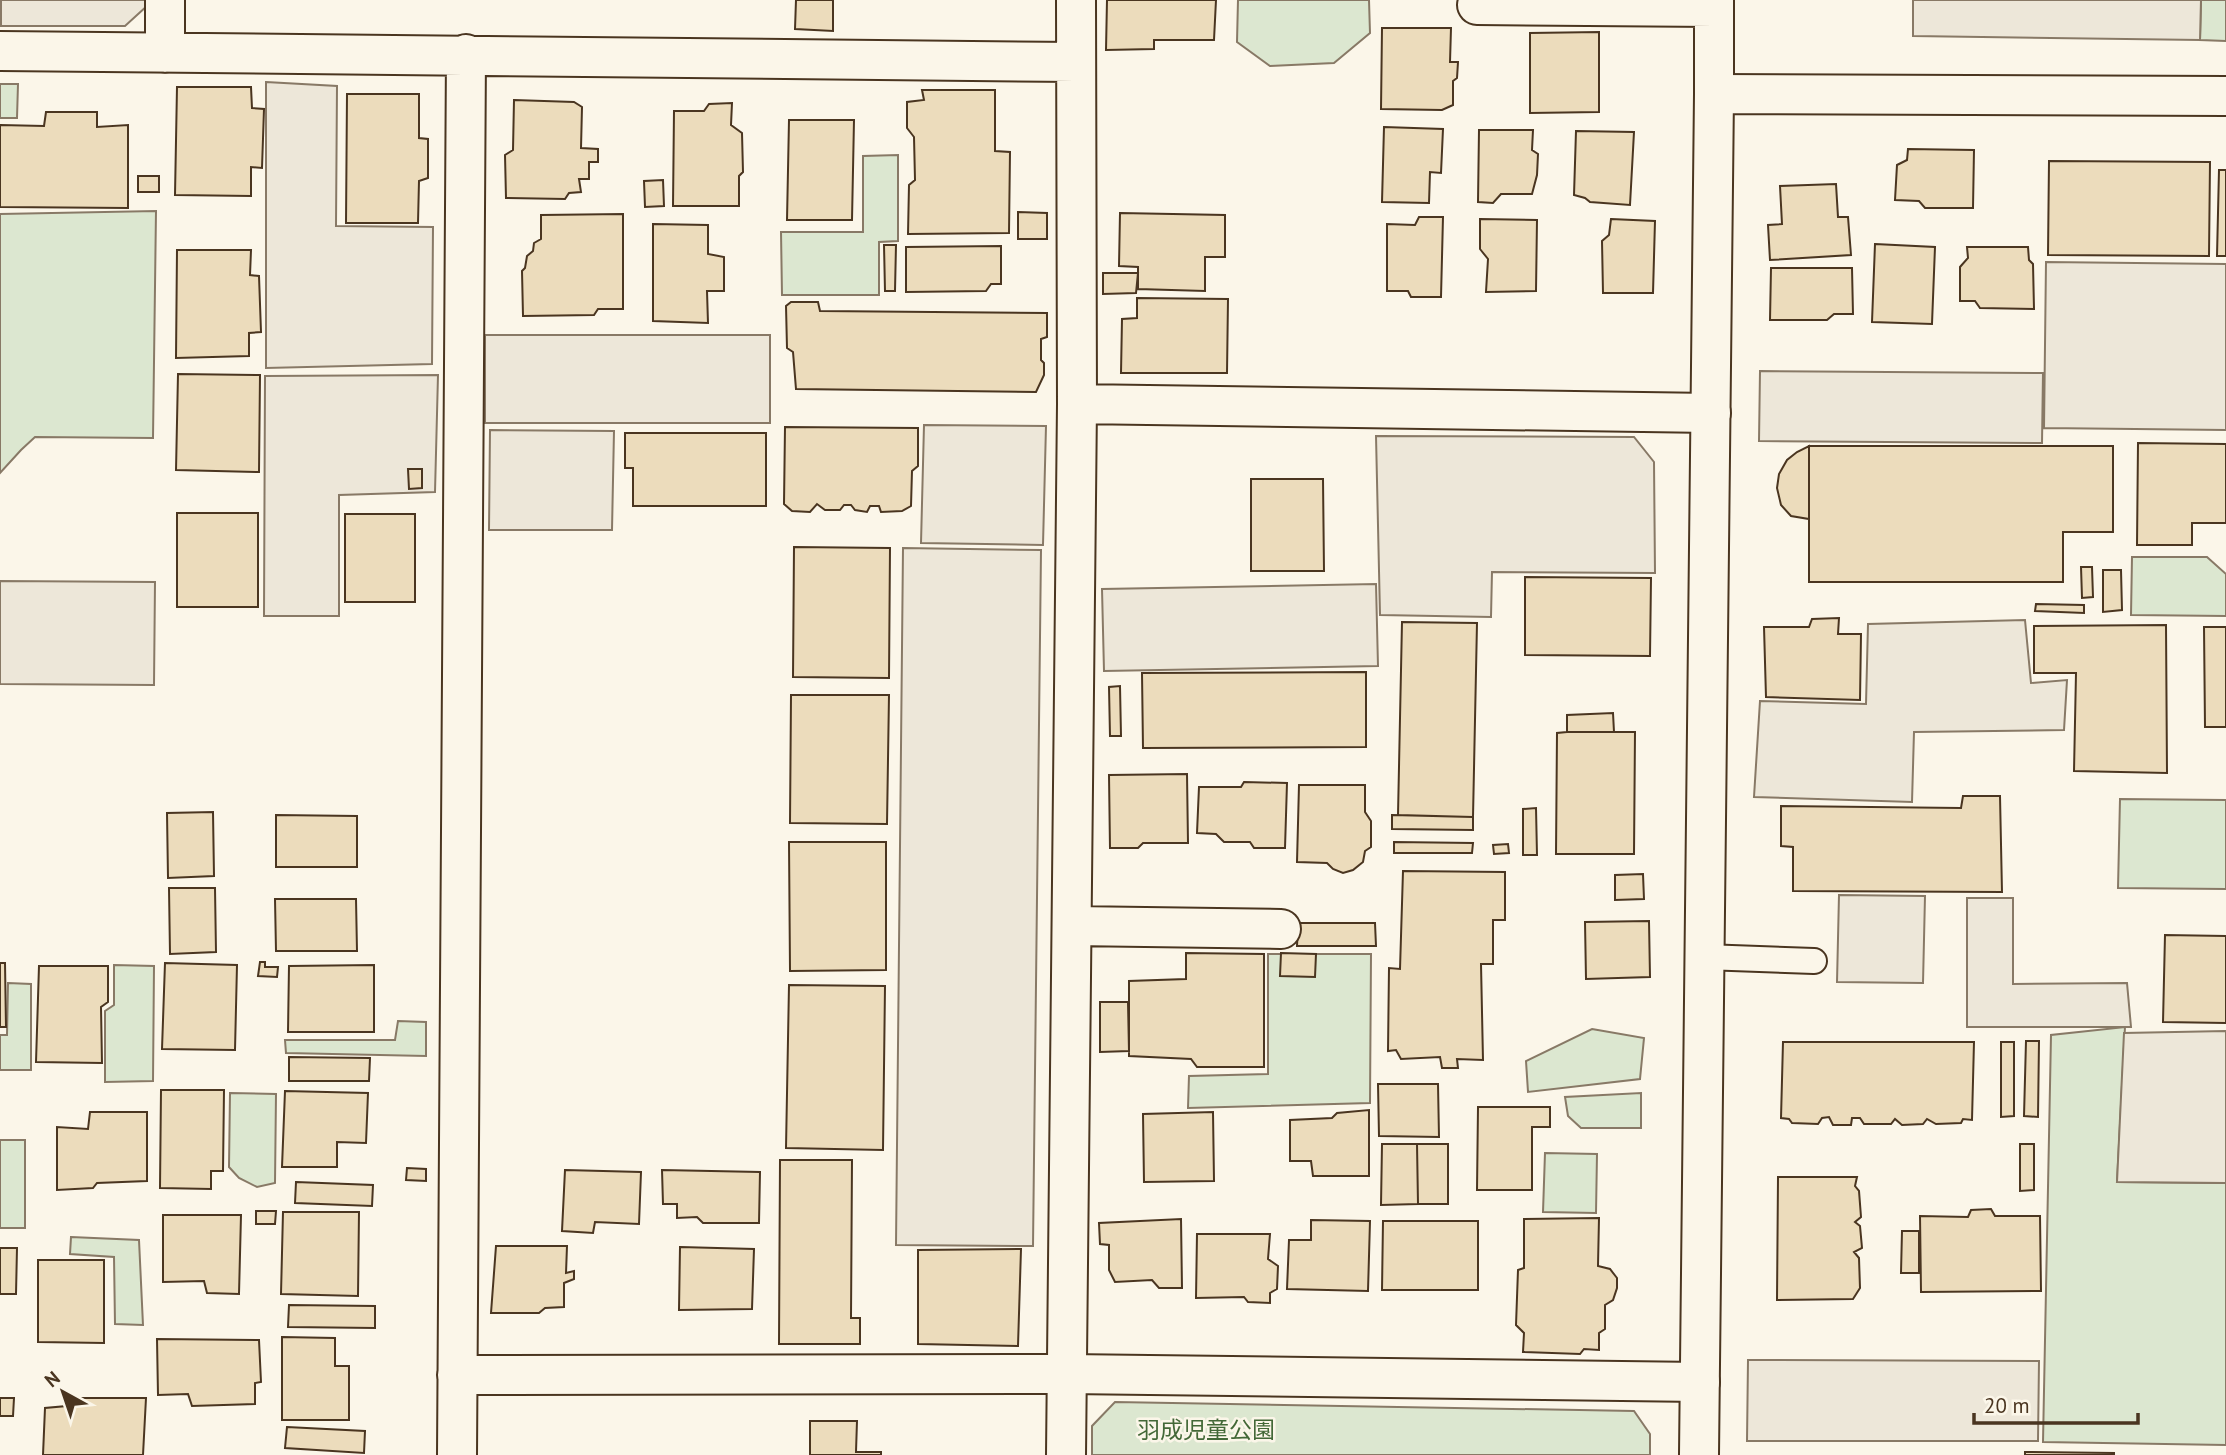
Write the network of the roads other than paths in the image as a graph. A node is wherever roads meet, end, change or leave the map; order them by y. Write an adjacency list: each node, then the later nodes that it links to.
1 (165, 0): 6 (street)
2 (1076, 0): 8 (street)
3 (1714, 4): 4 (street); 9 (street)
4 (1477, 5)
5 (0, 51): 6 (street)
6 (165, 53): 7 (street)
7 (466, 54): 8 (street); 18 (street)
8 (1075, 62): 11 (street)
9 (1714, 94): 10 (street); 12 (street)
10 (2226, 96)
11 (1077, 404): 12 (street); 13 (street)
12 (1711, 413): 15 (street)
13 (1073, 926): 14 (street); 17 (street)
14 (1281, 929)
15 (1704, 957): 16 (lane); 19 (street)
16 (1814, 961)
17 (1068, 1374): 18 (street); 19 (street); 21 (street)
18 (457, 1375): 20 (street)
19 (1700, 1382): 22 (street)
20 (457, 1455)
21 (1066, 1455)
22 (1699, 1455)

